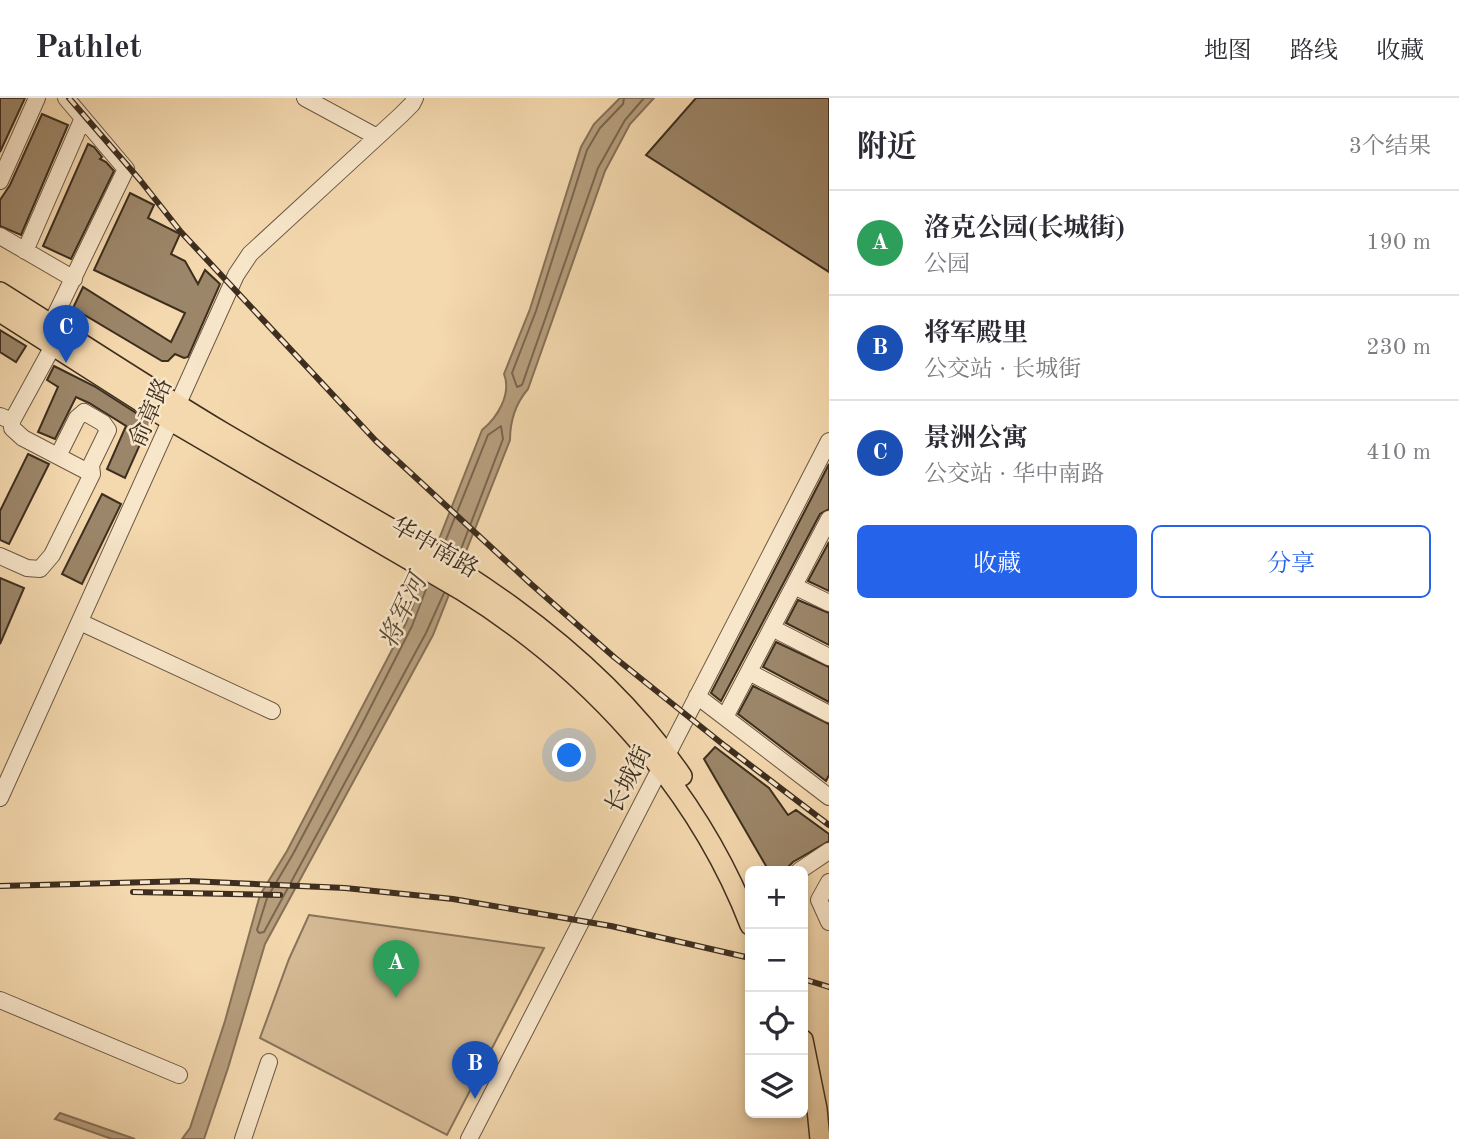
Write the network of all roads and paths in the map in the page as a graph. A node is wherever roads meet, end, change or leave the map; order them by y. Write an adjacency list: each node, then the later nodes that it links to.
1 (37, 98): 7 (street)
2 (66, 98): 5 (street)
3 (305, 98): 6 (street)
4 (415, 98): 6 (street, 俞章路)
5 (83, 118): 9 (street); 10 (street)
6 (377, 137): 15 (street, 俞章路)
7 (0, 181)
8 (0, 236): 9 (street)
9 (25, 251): 10 (street)
10 (74, 279): 13 (street)
11 (0, 292): 13 (main road, 华中南路)
12 (0, 312): 14 (main road, 华中南路)
13 (51, 324): 15 (main road, 华中南路)
14 (53, 346): 15 (main road, 华中南路); 16 (street)
15 (175, 413): 25 (street, 俞章路); 33 (main road, 华中南路)
16 (6, 418): 18 (street)
17 (829, 441): 29 (street, 长城街)
18 (58, 456): 19 (street); 19 (street)
19 (92, 474): 22 (street)
20 (829, 519): 21 (street)
21 (823, 545): 23 (street)
22 (0, 556)
23 (794, 586): 24 (street); 26 (street)
24 (829, 603)
25 (80, 622): 30 (street); 35 (street, 俞章路)
26 (772, 628): 27 (street); 28 (street)
27 (829, 657)
28 (749, 671): 31 (street); 32 (street)
29 (697, 695): 32 (street); 33 (street, 长城街)
30 (272, 710)
31 (829, 714)
32 (725, 717): 34 (street)
33 (664, 761): 39 (main road, 华中南路); 40 (main road, 华中南路); 49 (street, 长城街)
34 (828, 794)
35 (0, 798)
36 (829, 851): 37 (street)
37 (806, 866)
38 (829, 883): 41 (street)
39 (745, 887)
40 (745, 912)
41 (829, 922)
42 (0, 1000): 45 (street)
43 (806, 1055): 51 (main road)
44 (270, 1062): 48 (street)
45 (179, 1075)
46 (806, 1118): 50 (main road)
47 (829, 1123): 51 (street)
48 (243, 1139)
49 (469, 1139)
50 (810, 1139)
51 (820, 1139)

